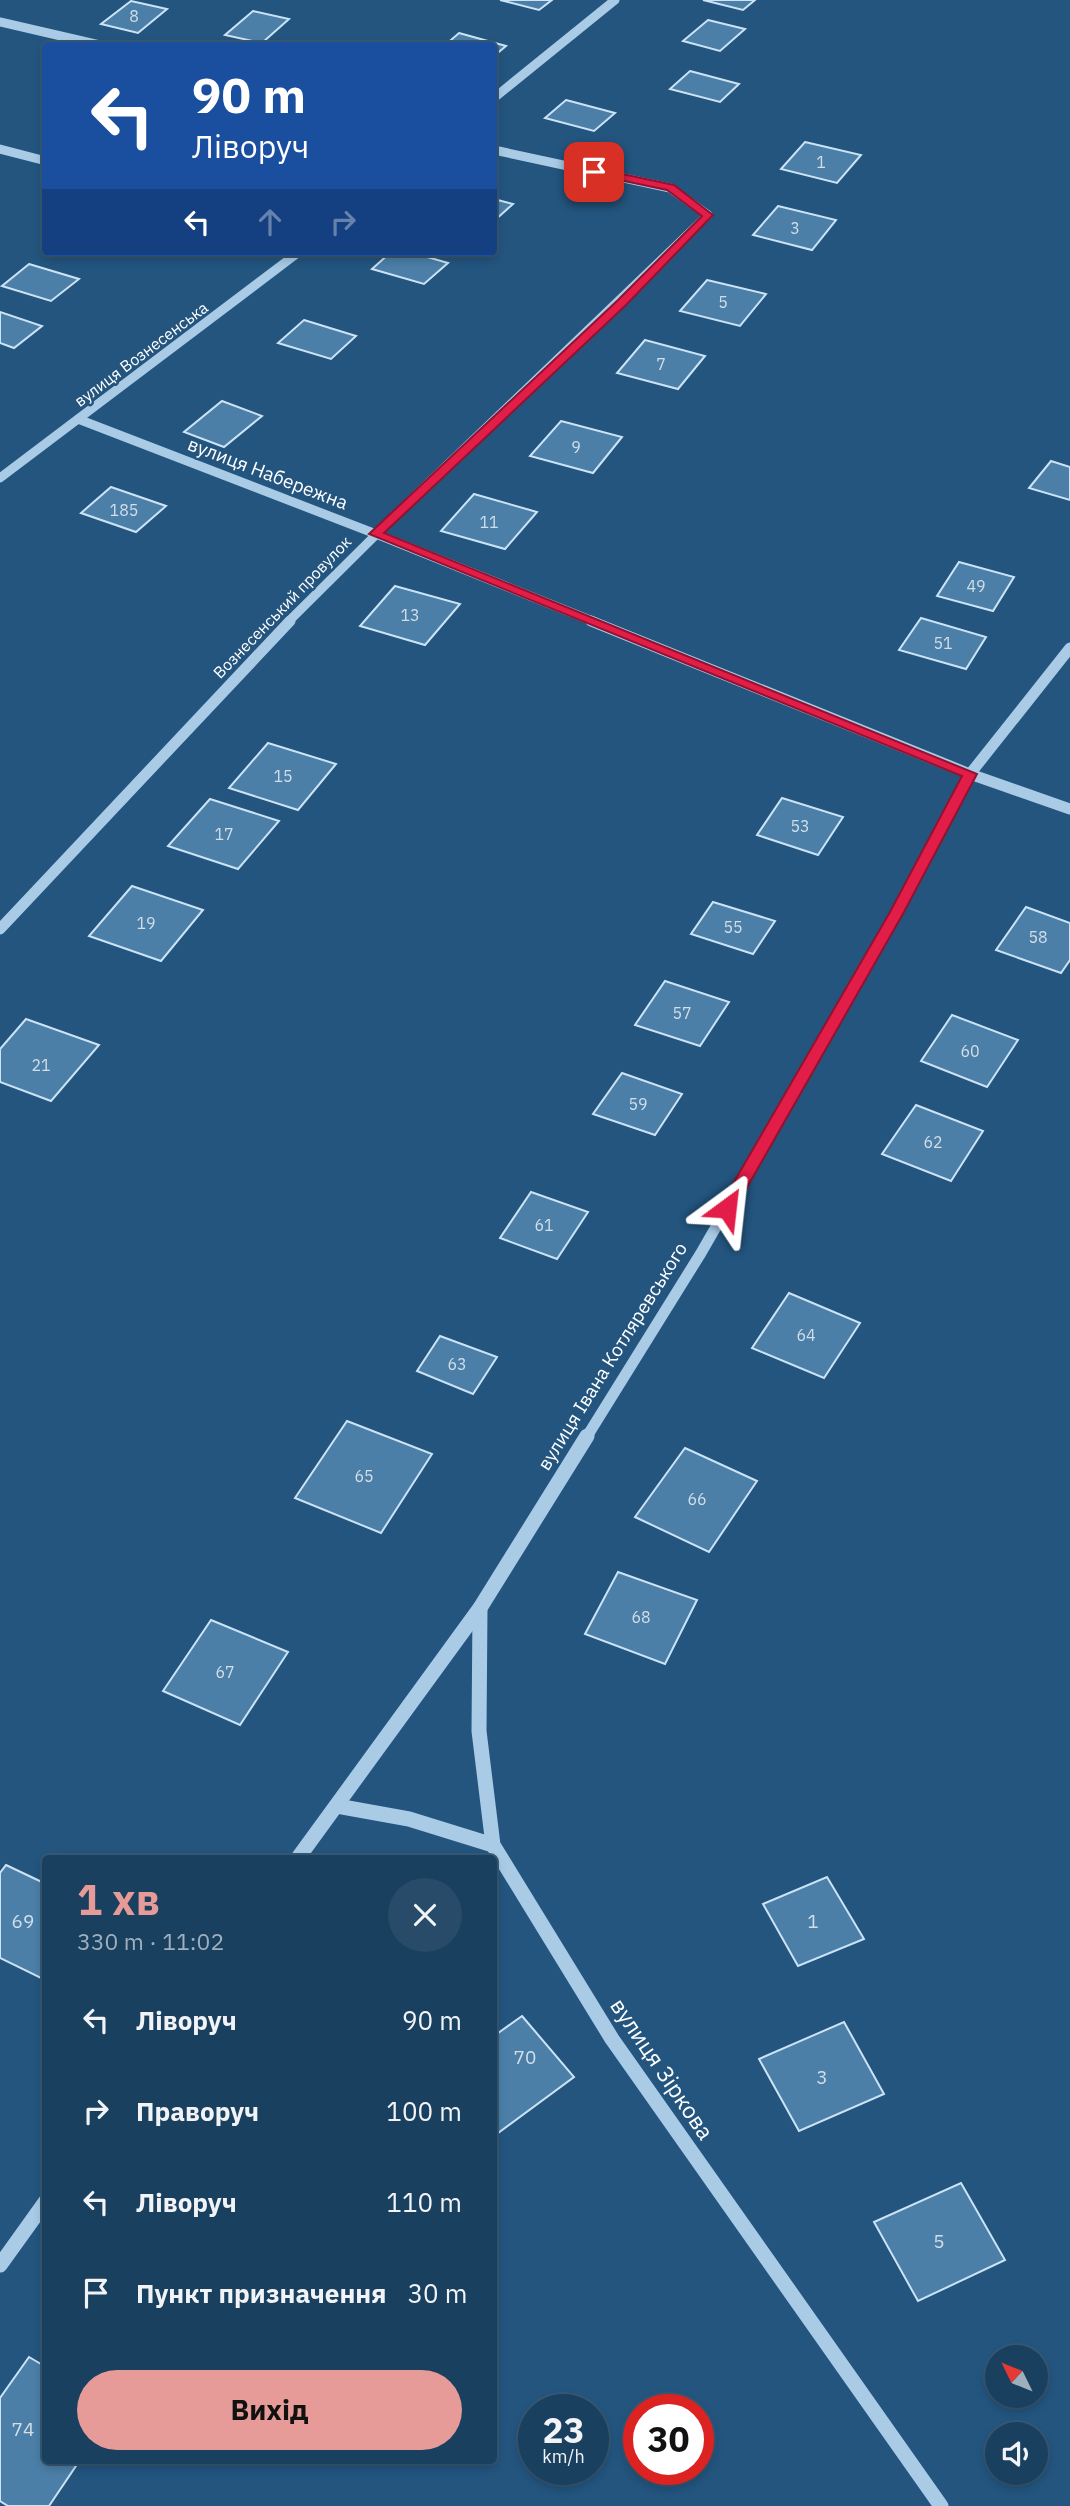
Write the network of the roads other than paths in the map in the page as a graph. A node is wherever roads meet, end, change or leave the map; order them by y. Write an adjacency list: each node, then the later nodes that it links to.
1 (615, 0): 4 (street)
2 (0, 22): 3 (street)
3 (87, 42)
4 (497, 96)
5 (0, 149): 7 (street)
6 (497, 151): 11 (street, Вознесенський провулок)
7 (42, 160)
8 (294, 256): 9 (street, вулиця Вознесенська)
9 (78, 419): 10 (street, вулиця Вознесенська); 11 (street, вулиця Набережна)
10 (0, 478)
11 (376, 534): 13 (street, вулиця Набережна); 15 (street, Вознесенський провулок)
12 (1070, 648): 13 (street, вулиця Івана Котляревського)
13 (970, 774): 14 (street, вулиця Набережна); 16 (street, вулиця Івана Котляревського)
14 (1070, 809)
15 (0, 929)
16 (480, 1608): 17 (street, вулиця Івана Котляревського); 18 (street, вулиця Зіркова)
17 (337, 1806): 18 (street); 19 (street, вулиця Івана Котляревського)
18 (493, 1845): 22 (street, вулиця Зіркова)
19 (300, 1855)
20 (42, 2207): 21 (street)
21 (0, 2265)
22 (941, 2506)

